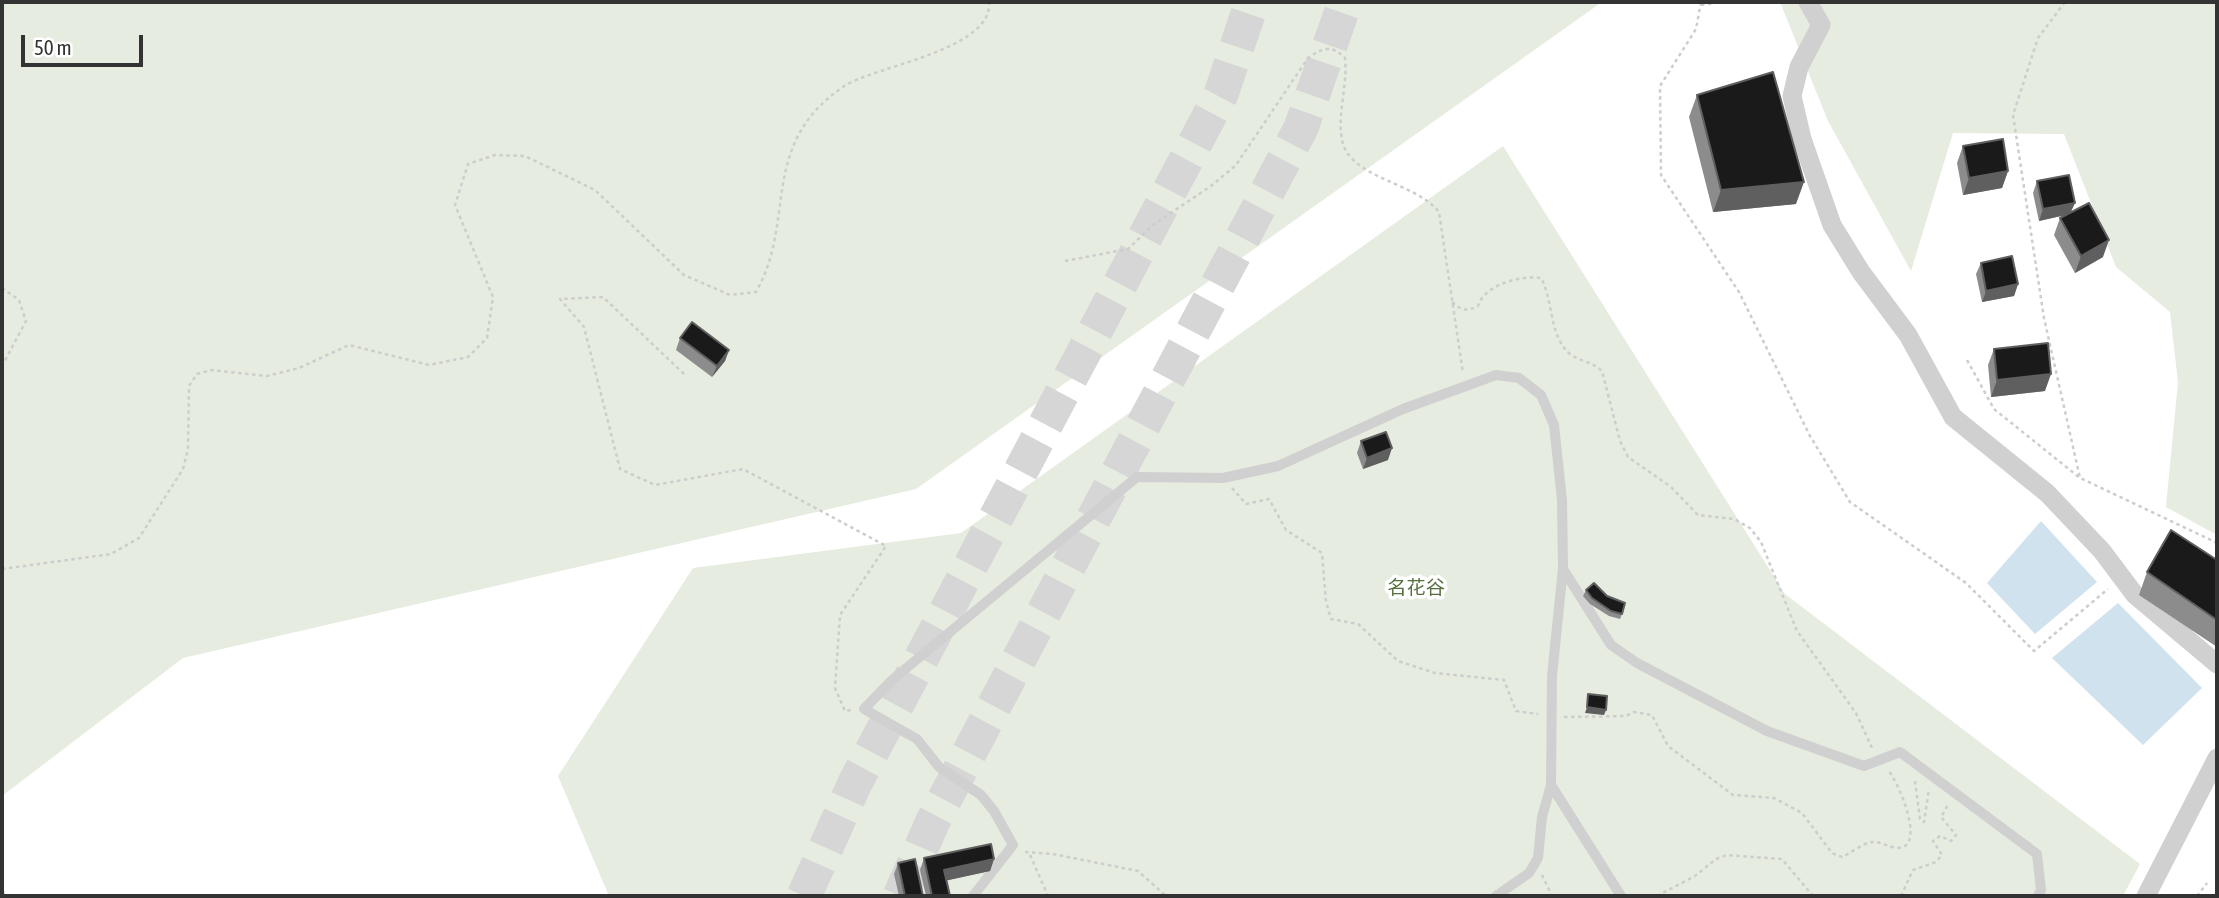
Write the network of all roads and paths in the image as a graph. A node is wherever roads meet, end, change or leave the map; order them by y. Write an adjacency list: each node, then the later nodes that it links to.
1 (989, 2): 16 (path)
2 (1722, 2): 5 (path)
3 (1808, 2): 18 (street)
4 (2065, 2): 14 (path)
5 (1701, 4): 18 (path)
6 (1065, 261): 8 (path)
7 (2, 288): 10 (path)
8 (1452, 302): 12 (path); 23 (path)
9 (1967, 360): 14 (path)
10 (2, 366)
11 (684, 374): 20 (path)
12 (1466, 387): 13 (lane); 17 (lane)
13 (1223, 478): 20 (lane); 21 (path)
14 (2080, 478): 15 (path)
15 (2217, 543)
16 (2, 569)
17 (1563, 569): 21 (lane); 23 (lane)
18 (2122, 578): 19 (street)
19 (2217, 664)
20 (864, 709): 28 (lane)
21 (1551, 713): 23 (path); 26 (lane)
22 (2217, 758): 44 (street)
23 (1880, 760): 24 (lane)
24 (1917, 765): 25 (lane); 25 (path)
25 (1931, 775): 27 (lane)
26 (1551, 785): 30 (lane); 39 (lane)
27 (1944, 785): 42 (path); 43 (lane)
28 (1013, 845): 29 (path); 34 (lane)
29 (1030, 855): 35 (path); 36 (path)
30 (1538, 858): 37 (lane); 38 (path)
31 (2207, 883): 45 (path)
32 (2, 884): 33 (path)
33 (4, 896)
34 (973, 896)
35 (1048, 896)
36 (1166, 896)
37 (1496, 896)
38 (1552, 896)
39 (1621, 896)
40 (1657, 896): 41 (path)
41 (1812, 896)
42 (1901, 896)
43 (2038, 896)
44 (2147, 896)
45 (2197, 896)

